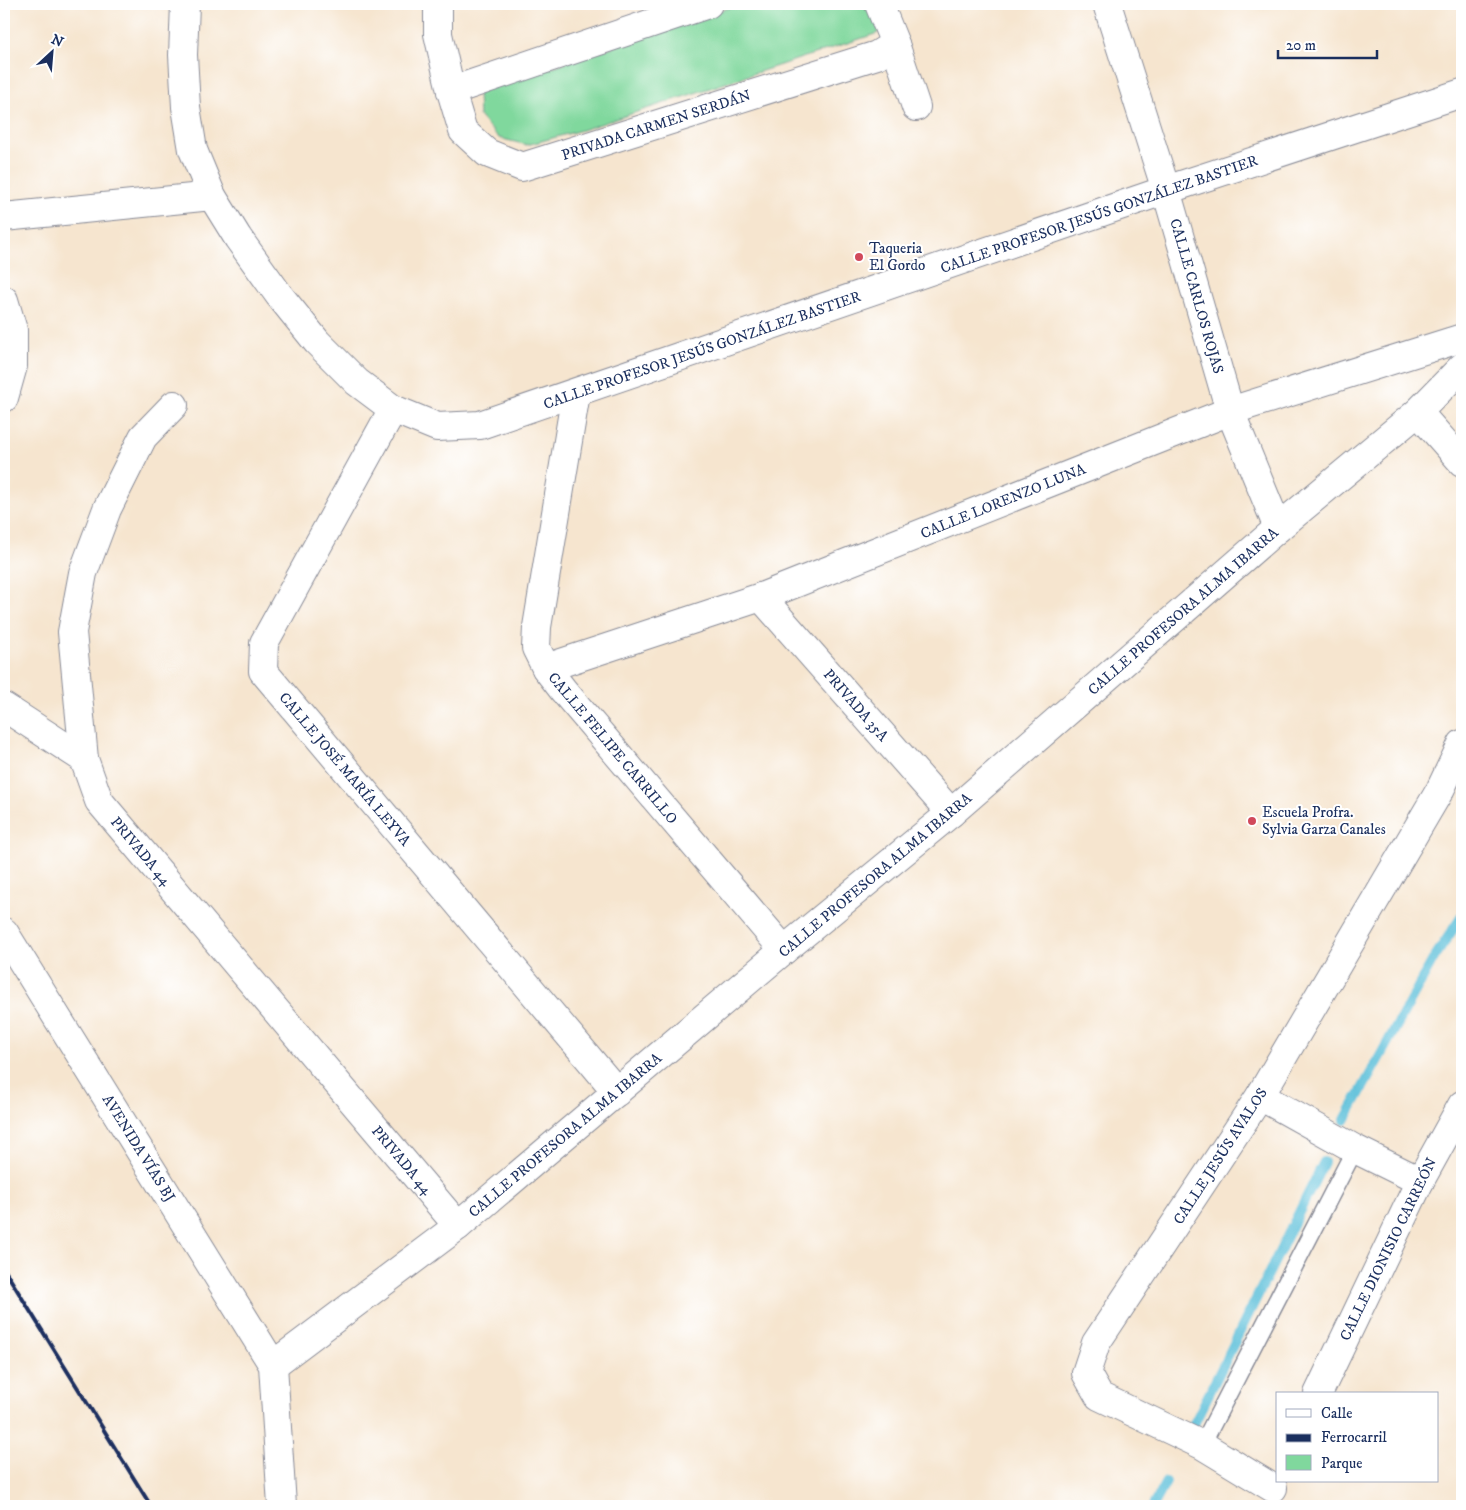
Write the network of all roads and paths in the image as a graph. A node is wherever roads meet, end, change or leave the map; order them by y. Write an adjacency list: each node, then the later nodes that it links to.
1 (185, 4): 11 (street, CALLE PROFESOR JESÚS GONZÁLEZ BASTIER)
2 (438, 4): 7 (street, PRIVADA CARMEN SERDÁN)
3 (708, 4): 7 (street)
4 (879, 4): 6 (street)
5 (1107, 4): 10 (street, CALLE CARLOS ROJAS)
6 (895, 44): 7 (street, PRIVADA CARMEN SERDÁN); 9 (street)
7 (450, 91)
8 (1462, 93): 10 (street, CALLE PROFESOR JESÚS GONZÁLEZ BASTIER)
9 (916, 107)
10 (1166, 190): 16 (street, CALLE PROFESOR JESÚS GONZÁLEZ BASTIER); 20 (street, CALLE CARLOS ROJAS)
11 (212, 196): 12 (street); 19 (street, CALLE PROFESOR JESÚS GONZÁLEZ BASTIER)
12 (4, 217)
13 (4, 300): 17 (street)
14 (1462, 338): 20 (street, CALLE LORENZO LUNA)
15 (1462, 366): 21 (street, CALLE PROFESORA ALMA IBARRA)
16 (576, 393): 19 (street, CALLE PROFESOR JESÚS GONZÁLEZ BASTIER); 25 (street, CALLE FELIPE CARRILLO)
17 (4, 398)
18 (174, 405): 28 (street, PRIVADA 44)
19 (393, 409): 32 (street, CALLE JOSÉ MARÍA LEYVA)
20 (1230, 411): 23 (street, CALLE CARLOS ROJAS); 24 (street, CALLE LORENZO LUNA)
21 (1418, 412): 22 (street); 23 (street, CALLE PROFESORA ALMA IBARRA)
22 (1462, 462)
23 (1278, 528): 29 (street, CALLE PROFESORA ALMA IBARRA)
24 (761, 597): 25 (street, CALLE LORENZO LUNA); 29 (street, PRIVADA 35A)
25 (546, 668): 31 (street, CALLE FELIPE CARRILLO)
26 (4, 707): 28 (street)
27 (1462, 744): 33 (street, CALLE JESÚS AVALOS)
28 (84, 759): 37 (street, PRIVADA 44)
29 (951, 813): 31 (street, CALLE PROFESORA ALMA IBARRA)
30 (4, 932): 38 (street, AVENIDA VÍAS BJ)
31 (784, 950): 32 (street, CALLE PROFESORA ALMA IBARRA)
32 (617, 1092): 37 (street, CALLE PROFESORA ALMA IBARRA)
33 (1260, 1096): 35 (street); 40 (street, CALLE JESÚS AVALOS)
34 (1461, 1112): 36 (street, CALLE DIONISIO CARREÓN)
35 (1355, 1149): 36 (street); 40 (lane)
36 (1420, 1181): 39 (street, CALLE DIONISIO CARREÓN)
37 (458, 1226): 38 (street, CALLE PROFESORA ALMA IBARRA)
38 (273, 1365): 42 (street)
39 (1319, 1392)
40 (1202, 1445): 41 (street, CALLE JESÚS AVALOS)
41 (1271, 1491)
42 (282, 1506)

